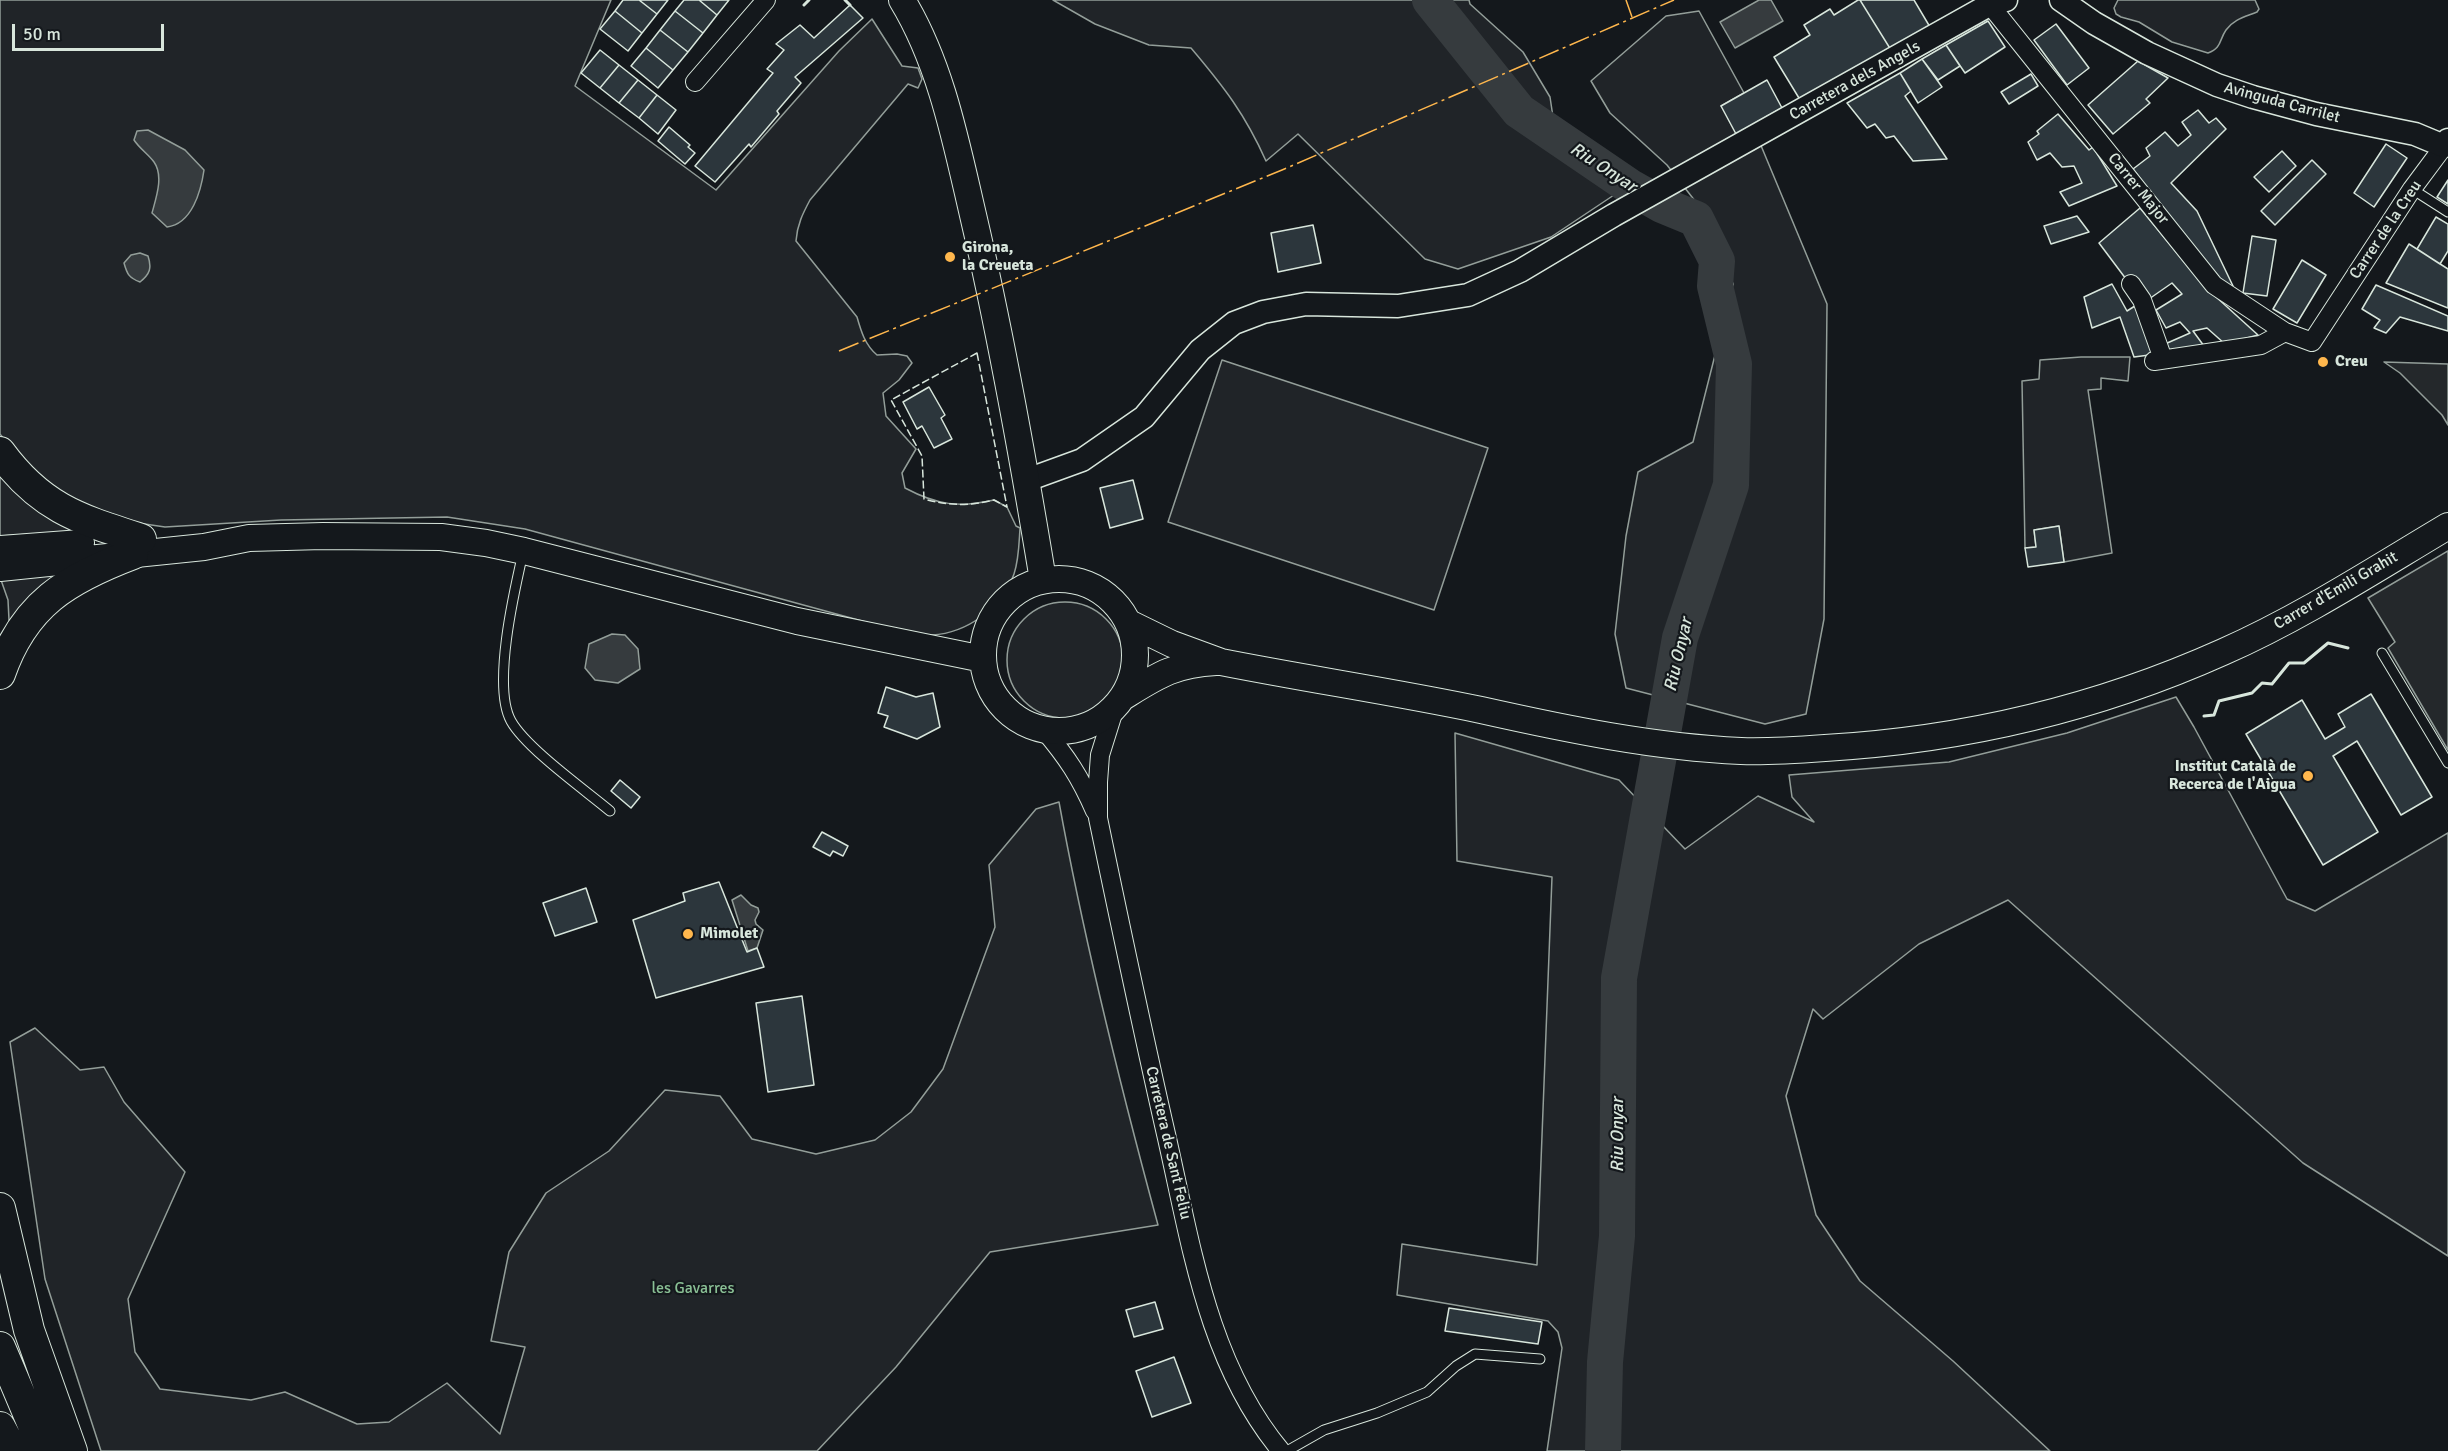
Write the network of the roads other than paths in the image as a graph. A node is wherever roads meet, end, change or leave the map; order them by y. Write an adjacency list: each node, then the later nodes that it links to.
1 (766, 0): 5 (street)
2 (902, 0): 14 (main road)
3 (2061, 0): 6 (street, Avinguda Carrilet)
4 (1994, 2): 11 (street, Carrer Major); 14 (street, Carretera dels Angels)
5 (695, 82)
6 (2415, 134): 7 (street, Carrer de la Creu)
7 (2447, 144): 8 (street, Carrer de la Creu)
8 (2412, 189): 9 (lane); 12 (street, Carrer de la Creu)
9 (2448, 212)
10 (2131, 284): 11 (street)
11 (2285, 332): 12 (street, Carrer Major)
12 (2312, 342)
13 (0, 452): 16 (highway)
14 (1027, 480): 20 (main road)
15 (2448, 526): 24 (main road, Carrer d'Emili Grahit)
16 (137, 546): 17 (main road); 18 (main road); 19 (main road); 25 (highway)
17 (0, 549)
18 (524, 551): 23 (main road); 29 (lane)
19 (0, 568)
20 (1043, 580): 21 (main road); 23 (main road)
21 (1129, 623): 24 (main road); 26 (main road)
22 (2382, 653): 28 (lane)
23 (983, 659): 27 (main road)
24 (1221, 662): 26 (main road)
25 (0, 674)
26 (1119, 702): 27 (main road); 30 (street, Carretera de Sant Feliu)
27 (1043, 729): 30 (street, Carretera de Sant Feliu)
28 (2448, 763)
29 (610, 811)
30 (1098, 818): 38 (street, Carretera de Sant Feliu)
31 (0, 1208): 37 (highway)
32 (0, 1347): 36 (highway)
33 (1540, 1359): 39 (lane)
34 (0, 1427): 35 (highway)
35 (13, 1451)
36 (44, 1451)
37 (72, 1451)
38 (1281, 1451)
39 (1287, 1451)

